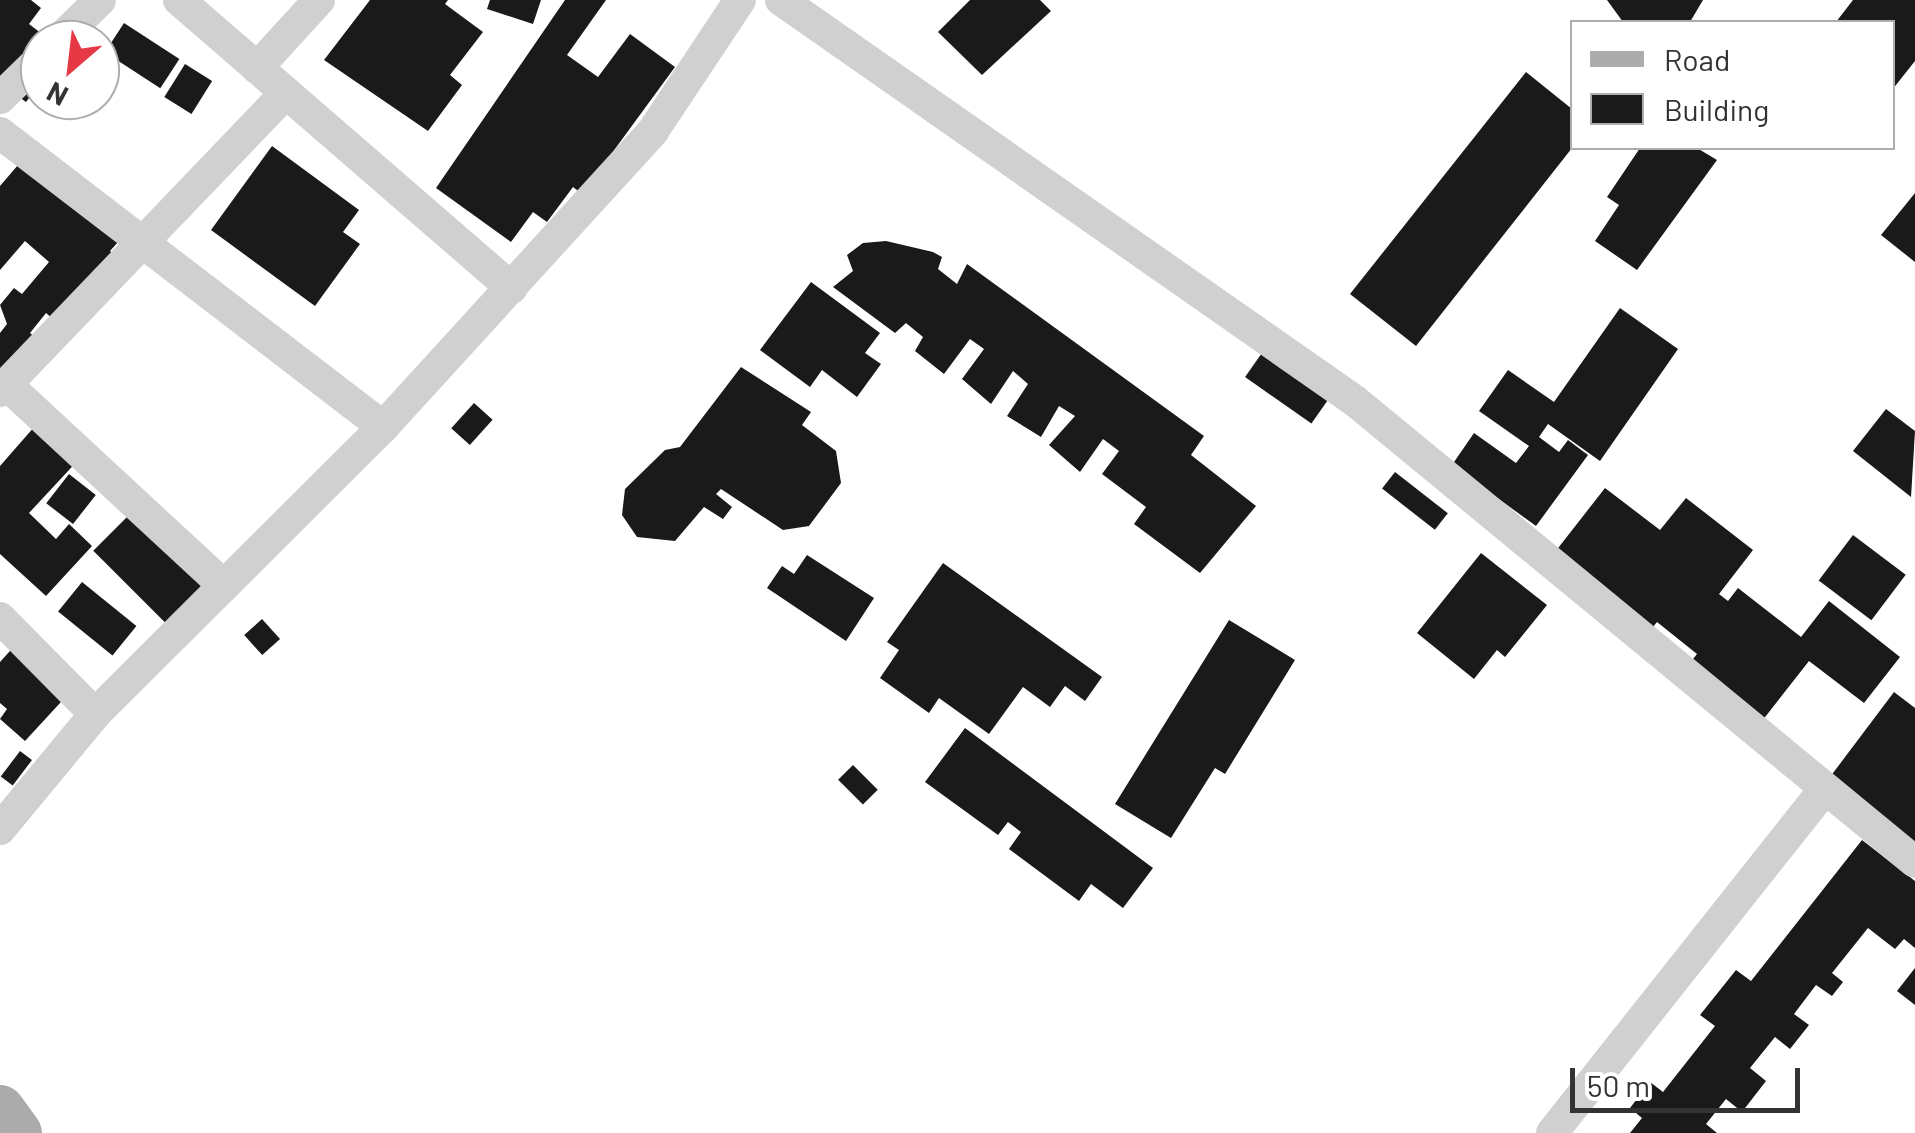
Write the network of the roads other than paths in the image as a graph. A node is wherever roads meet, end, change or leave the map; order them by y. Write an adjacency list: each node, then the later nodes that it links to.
1 (100, 0): 6 (street)
2 (179, 0): 7 (street)
3 (319, 0): 7 (street)
4 (740, 0): 13 (street)
5 (782, 0): 19 (street)
6 (80, 20)
7 (257, 68): 9 (street)
8 (20, 78): 10 (street)
9 (286, 93): 12 (street); 13 (street)
10 (0, 98)
11 (0, 133): 12 (street)
12 (140, 240): 14 (street); 15 (street)
13 (510, 288): 15 (street)
14 (3, 387): 16 (street)
15 (383, 428): 16 (street)
16 (224, 586): 18 (street)
17 (0, 618): 18 (street)
18 (95, 714): 20 (street)
19 (1825, 790): 21 (street); 22 (street)
20 (0, 828)
21 (1915, 862)
22 (1553, 1133)

